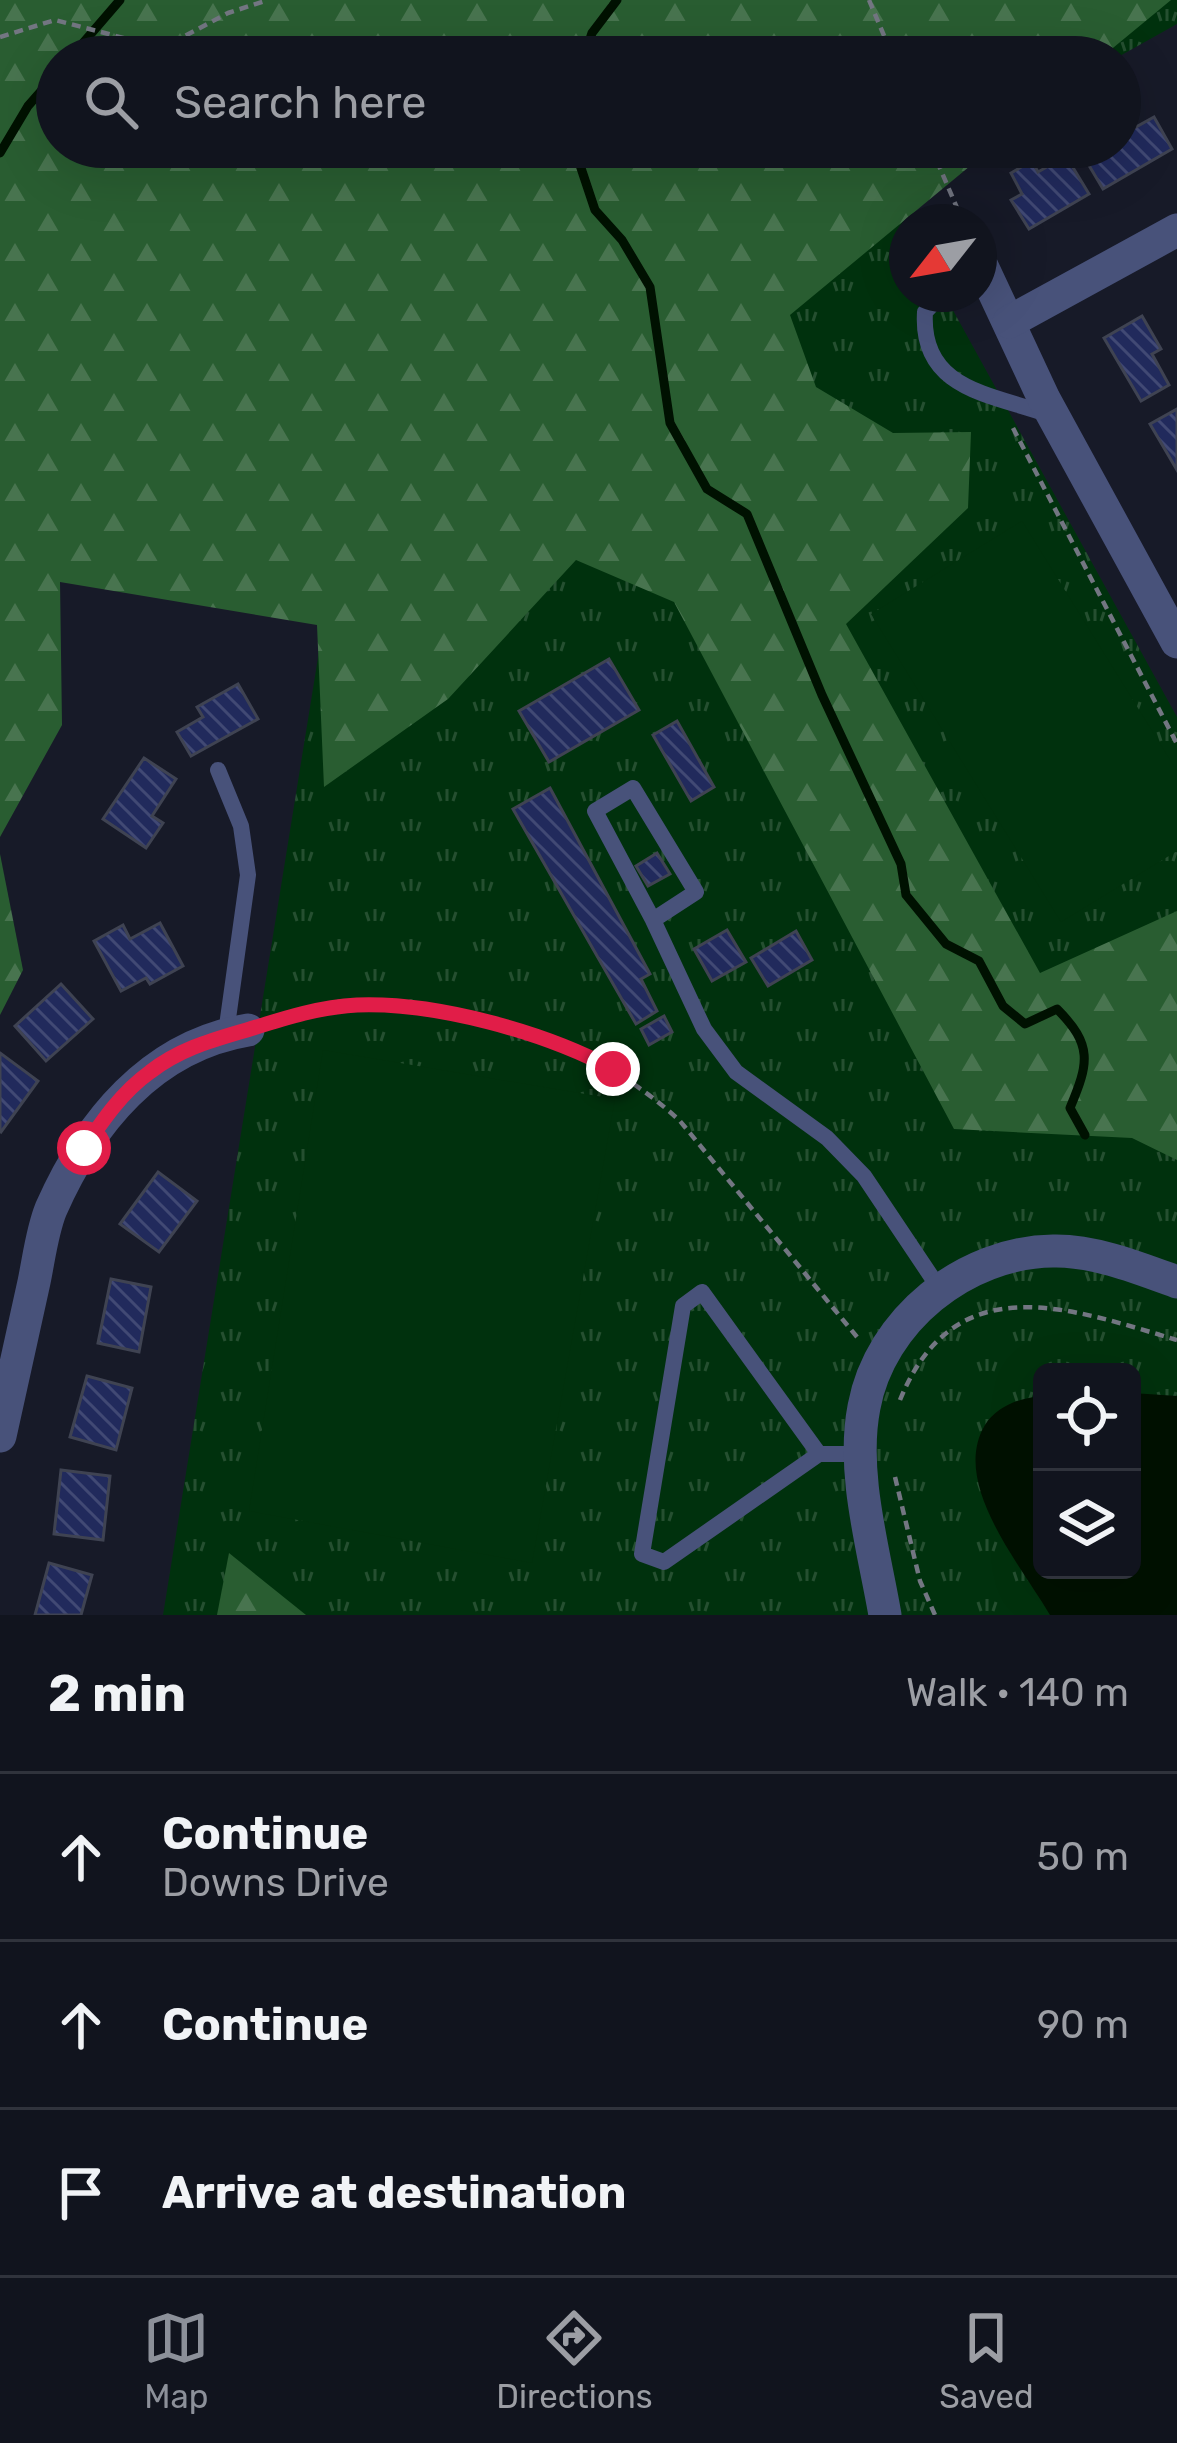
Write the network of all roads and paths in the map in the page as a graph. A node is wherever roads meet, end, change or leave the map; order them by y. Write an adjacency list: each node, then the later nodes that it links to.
1 (268, 0): 4 (path)
2 (869, 0): 5 (path)
3 (113, 36): 6 (path)
4 (188, 36)
5 (884, 36)
6 (0, 37)
7 (940, 168): 8 (path)
8 (955, 204)
9 (1177, 230): 12 (street)
10 (997, 302): 12 (street)
11 (925, 312): 13 (lane)
12 (1009, 322): 14 (street)
13 (1005, 400): 14 (lane); 16 (path)
14 (1054, 417): 15 (street)
15 (1177, 643)
16 (1177, 744)
17 (218, 770): 19 (lane)
18 (653, 920): 18 (lane); 21 (lane)
19 (237, 1032): 22 (path); 25 (street)
20 (1177, 1282): 21 (street)
21 (941, 1291): 27 (street)
22 (868, 1322)
23 (1177, 1340): 24 (path)
24 (899, 1403)
25 (0, 1436)
26 (819, 1454): 26 (lane); 27 (lane)
27 (860, 1454): 29 (street)
28 (893, 1464): 30 (path)
29 (885, 1615)
30 (935, 1615)

